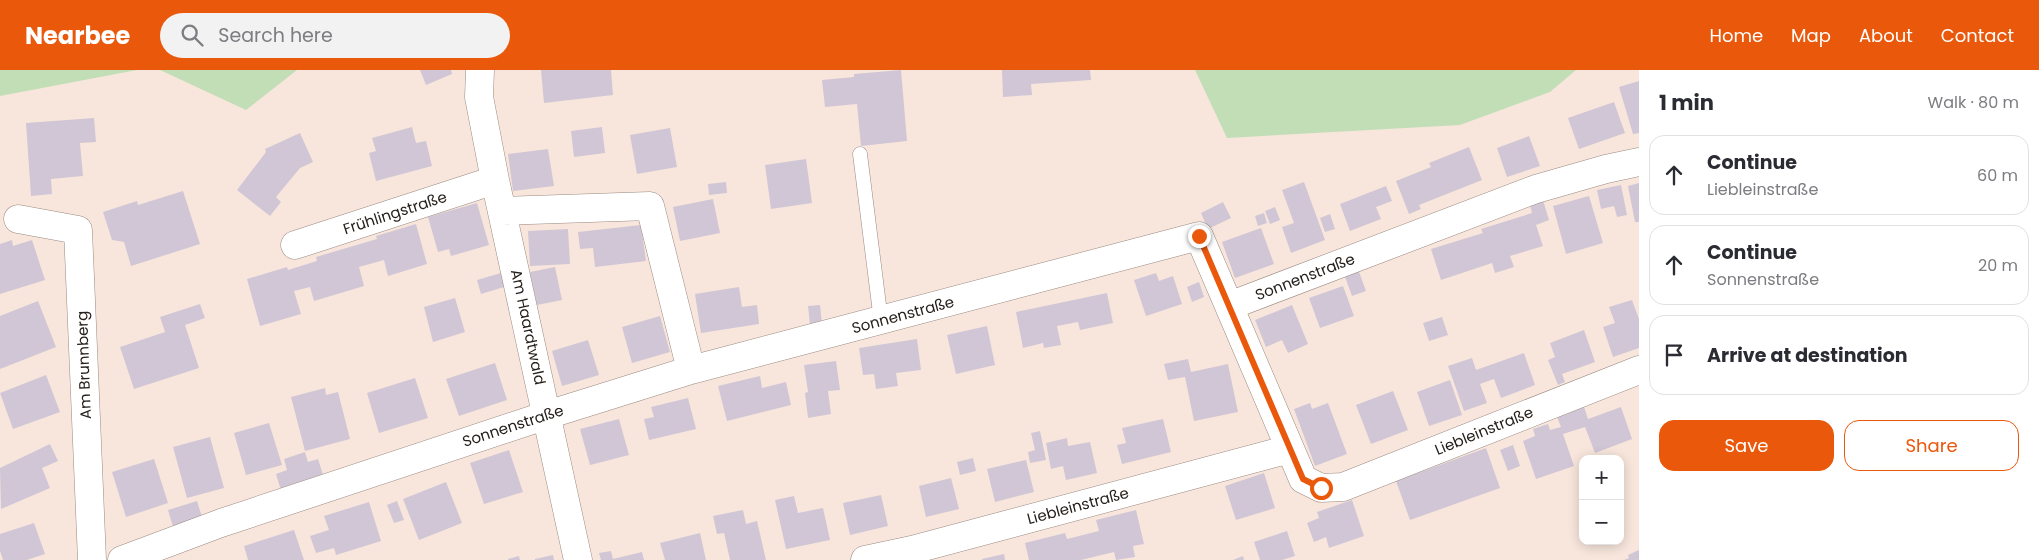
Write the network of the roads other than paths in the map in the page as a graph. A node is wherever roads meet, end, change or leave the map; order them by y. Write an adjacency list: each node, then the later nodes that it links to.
1 (480, 70): 4 (street, Am Haardtwald)
2 (860, 154): 9 (lane)
3 (1639, 162): 8 (street, Sonnenstraße)
4 (495, 180): 5 (street, Am Haardtwald); 7 (street, Frühlingstraße)
5 (503, 211): 10 (street); 12 (street, Am Haardtwald)
6 (18, 220): 14 (street, Am Brunnberg)
7 (295, 245)
8 (1229, 306): 9 (street, Sonnenstraße); 13 (street, Liebleinstraße)
9 (881, 321): 10 (street, Sonnenstraße)
10 (691, 370): 12 (street, Sonnenstraße)
11 (1639, 370): 13 (street, Liebleinstraße)
12 (547, 415): 15 (street, Sonnenstraße); 16 (street, Am Haardtwald)
13 (1290, 449): 17 (street, Liebleinstraße)
14 (92, 560)
15 (122, 560)
16 (578, 560)
17 (865, 560)

